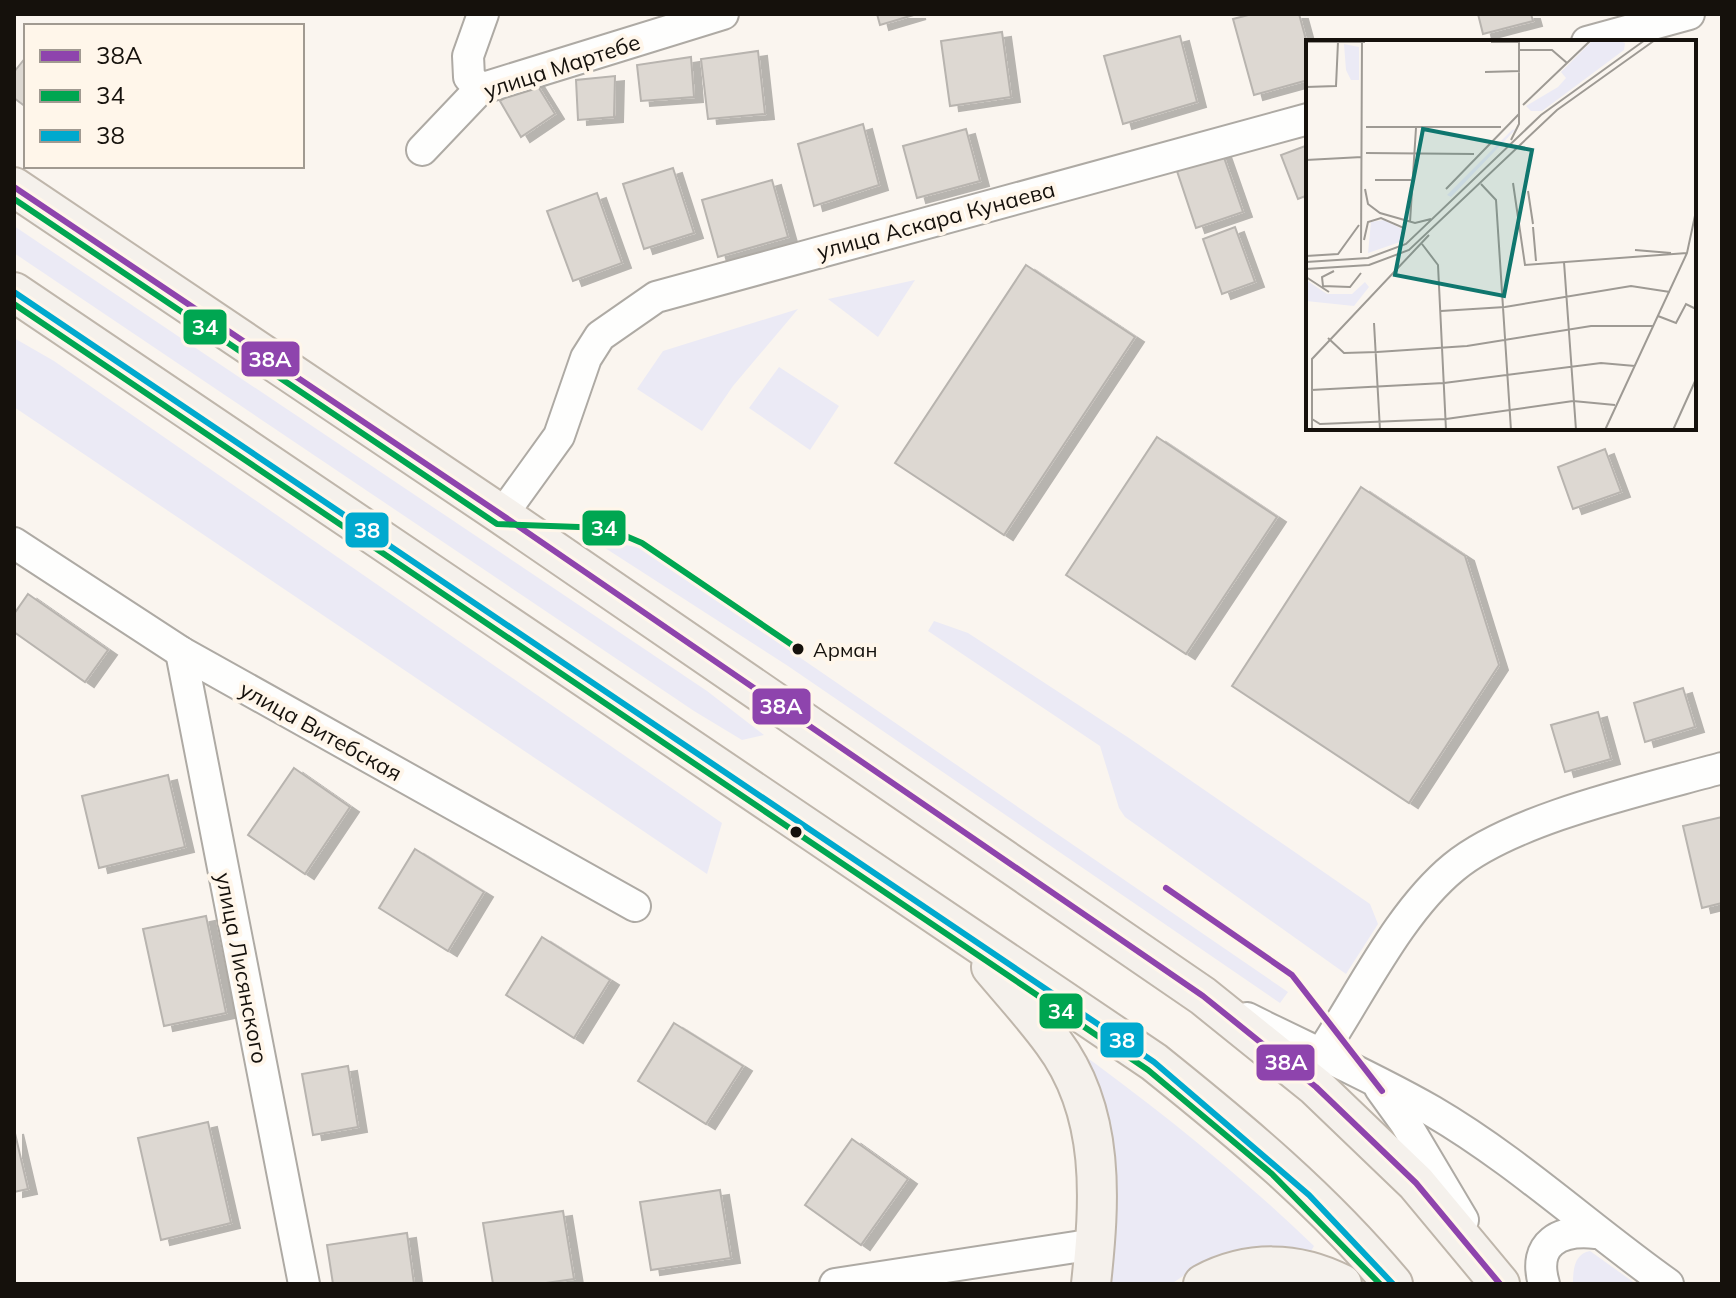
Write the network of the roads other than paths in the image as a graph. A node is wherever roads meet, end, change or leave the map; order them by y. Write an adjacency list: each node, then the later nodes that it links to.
1 (483, 14): 5 (street)
2 (723, 14): 5 (street, улица Мартебе)
3 (1689, 14): 4 (street)
4 (1594, 40)
5 (480, 89): 7 (street, улица Мартебе)
6 (1306, 120): 12 (street, улица Аскара Кунаева)
7 (422, 150)
8 (14, 187): 12 (main road)
9 (14, 292): 11 (main road)
10 (14, 304): 11 (street)
11 (84, 340): 17 (main road)
12 (502, 515): 18 (main road)
13 (14, 543): 14 (street, улица Витебская)
14 (181, 652): 16 (street, улица Витебская); 24 (street, улица Лисянского)
15 (1722, 768): 19 (street)
16 (635, 906)
17 (966, 937): 22 (main road); 29 (main road)
18 (1203, 996): 19 (street); 30 (main road)
19 (1328, 1042): 20 (street)
20 (1376, 1083): 21 (street); 30 (street)
21 (1596, 1233): 31 (street); 32 (street)
22 (1095, 1244): 23 (street); 26 (main road)
23 (912, 1278): 25 (street)
24 (304, 1284)
25 (835, 1284)
26 (1091, 1284)
27 (1203, 1284): 28 (main road)
28 (1342, 1284)
29 (1393, 1284)
30 (1500, 1284)
31 (1544, 1284)
32 (1668, 1284)

